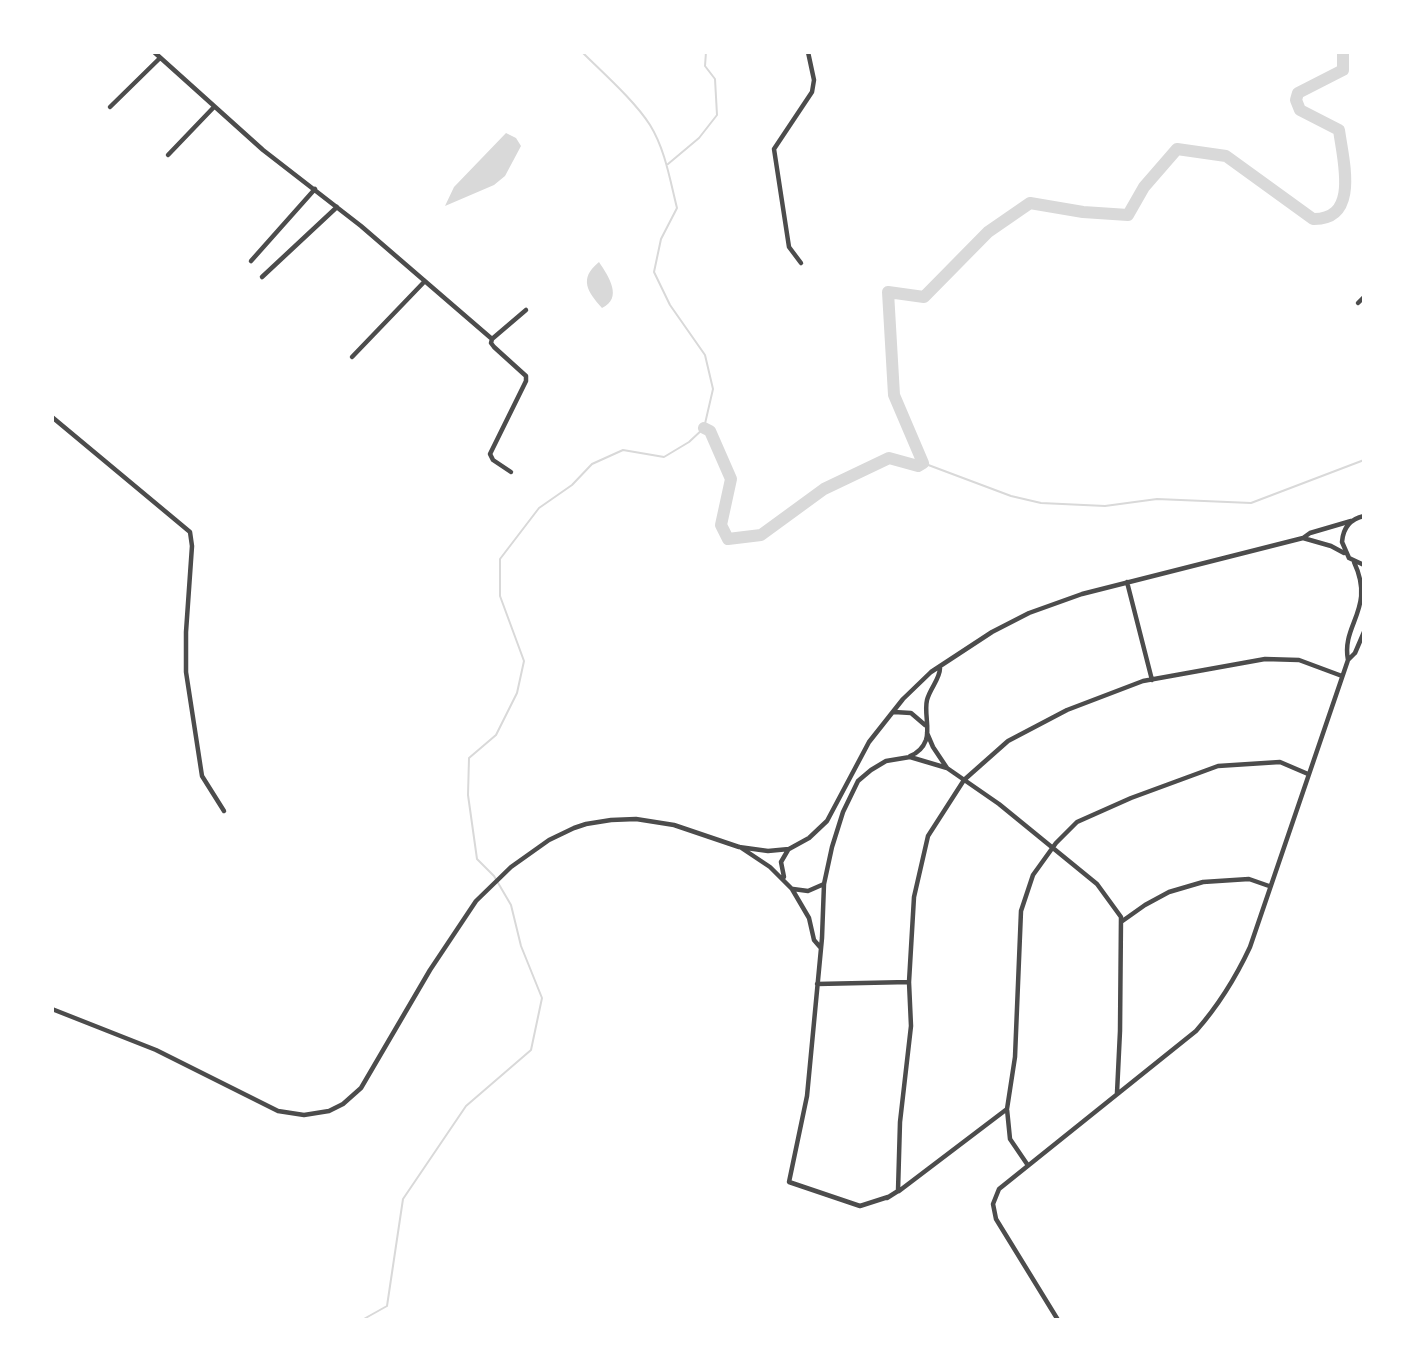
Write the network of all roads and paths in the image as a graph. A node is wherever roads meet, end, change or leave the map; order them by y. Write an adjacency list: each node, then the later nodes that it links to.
1 (154, 52): 3 (street)
2 (808, 52): 10 (street)
3 (160, 58): 4 (street); 5 (street)
4 (110, 107)
5 (214, 107): 6 (street); 7 (street)
6 (169, 155)
7 (315, 188): 8 (street); 9 (street)
8 (337, 207): 11 (street); 12 (street)
9 (251, 261)
10 (801, 263)
11 (262, 277)
12 (425, 281): 16 (street); 17 (street)
13 (1363, 297): 14 (street)
14 (1358, 303)
15 (526, 310): 16 (street)
16 (492, 340): 19 (street)
17 (352, 357)
18 (52, 417): 39 (street)
19 (511, 472)
20 (1363, 515): 21 (street)
21 (1351, 521): 22 (street); 23 (street)
22 (1303, 538): 23 (street); 26 (street)
23 (1345, 553): 24 (street)
24 (1354, 562): 25 (street); 28 (street)
25 (1363, 565)
26 (1127, 582): 29 (street); 31 (street)
27 (1363, 632): 28 (street)
28 (1348, 660): 30 (street)
29 (940, 668): 32 (street); 33 (street)
30 (1342, 676): 31 (street); 37 (street)
31 (1152, 680): 38 (street)
32 (891, 713): 33 (street); 42 (street)
33 (925, 726): 34 (street)
34 (927, 733): 35 (street); 36 (street)
35 (910, 757): 36 (street); 44 (street)
36 (947, 768): 38 (street)
37 (1308, 774): 41 (street); 45 (street)
38 (964, 780): 41 (street); 49 (street)
39 (224, 811)
40 (739, 847): 42 (street); 43 (street); 51 (street)
41 (1053, 848): 47 (street); 53 (street)
42 (789, 849): 43 (street)
43 (785, 881): 46 (street)
44 (824, 884): 46 (street); 48 (street)
45 (1269, 886): 47 (street); 52 (street)
46 (792, 889): 48 (street)
47 (1121, 922): 52 (street)
48 (820, 947): 50 (street)
49 (909, 982): 50 (street); 55 (street)
50 (817, 984): 55 (street)
51 (52, 1009)
52 (1117, 1093): 54 (street)
53 (1007, 1109): 54 (street); 55 (street)
54 (1027, 1164): 56 (street)
55 (898, 1191)
56 (1058, 1320)

